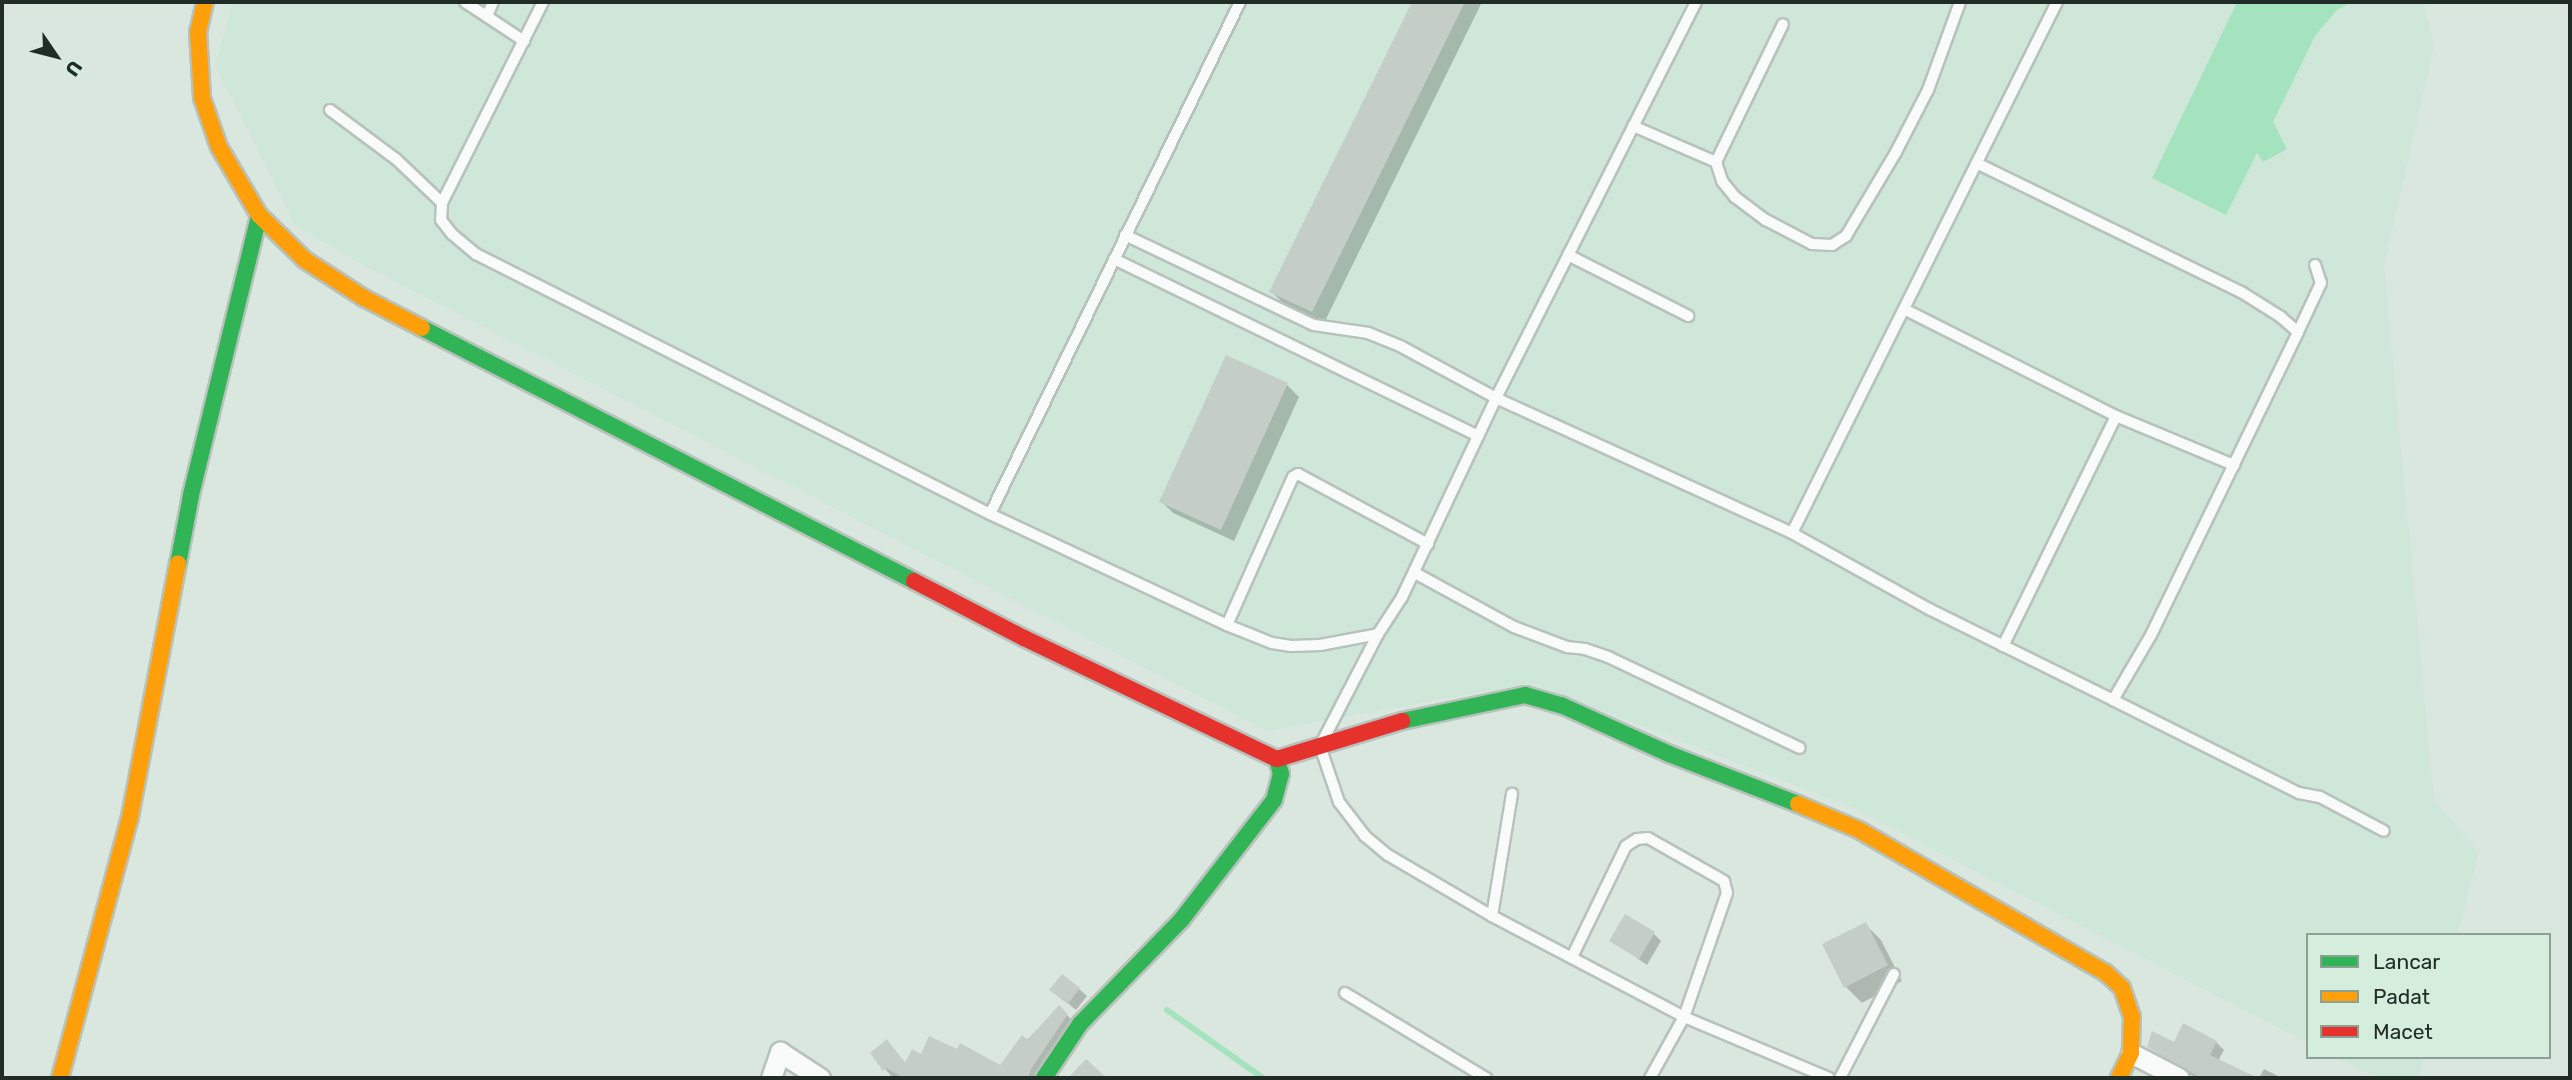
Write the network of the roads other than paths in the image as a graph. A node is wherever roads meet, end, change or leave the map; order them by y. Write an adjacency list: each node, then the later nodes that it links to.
1 (205, 2): 17 (street)
2 (465, 2): 9 (lane)
3 (493, 2): 9 (lane)
4 (543, 2): 11 (lane)
5 (1240, 2): 18 (lane)
6 (1696, 2): 13 (lane)
7 (1960, 2): 14 (lane)
8 (2057, 2): 15 (lane)
9 (487, 16): 11 (lane)
10 (1783, 24): 14 (lane)
11 (524, 41): 16 (lane)
12 (330, 110): 16 (lane)
13 (1633, 126): 14 (lane); 19 (lane)
14 (1716, 162)
15 (1976, 163): 22 (lane); 24 (lane)
16 (442, 202): 29 (lane)
17 (259, 215): 39 (street); 49 (street)
18 (1125, 235): 20 (lane); 25 (lane)
19 (1568, 255): 23 (lane); 25 (lane)
20 (1114, 259): 27 (lane); 29 (lane)
21 (2315, 265): 24 (lane)
22 (1904, 309): 26 (lane); 30 (lane)
23 (1688, 316)
24 (2298, 332): 28 (lane)
25 (1496, 398): 27 (lane); 30 (lane)
26 (2116, 416): 28 (lane); 35 (lane)
27 (1478, 436): 31 (lane)
28 (2234, 465): 36 (lane)
29 (990, 514): 33 (lane)
30 (1792, 533): 35 (lane)
31 (1428, 544): 32 (lane); 33 (lane)
32 (1415, 573): 34 (lane); 38 (lane)
33 (1227, 625): 34 (lane)
34 (1378, 634): 37 (lane)
35 (2003, 646): 36 (lane)
36 (2113, 700): 41 (lane)
37 (1320, 746): 39 (street); 42 (lane); 47 (street)
38 (1800, 748)
39 (1277, 759): 52 (street)
40 (1512, 794): 42 (lane)
41 (2384, 831)
42 (1492, 916): 43 (lane)
43 (1572, 957): 46 (lane); 46 (lane)
44 (1894, 974): 55 (lane)
45 (1345, 993): 53 (lane)
46 (1684, 1017): 48 (lane); 54 (lane)
47 (2131, 1053): 56 (street); 57 (street)
48 (1824, 1077)
49 (61, 1078)
50 (771, 1078): 51 (street)
51 (820, 1078)
52 (1044, 1078)
53 (1486, 1078)
54 (1650, 1078)
55 (1840, 1078)
56 (2119, 1078)
57 (2179, 1078)

